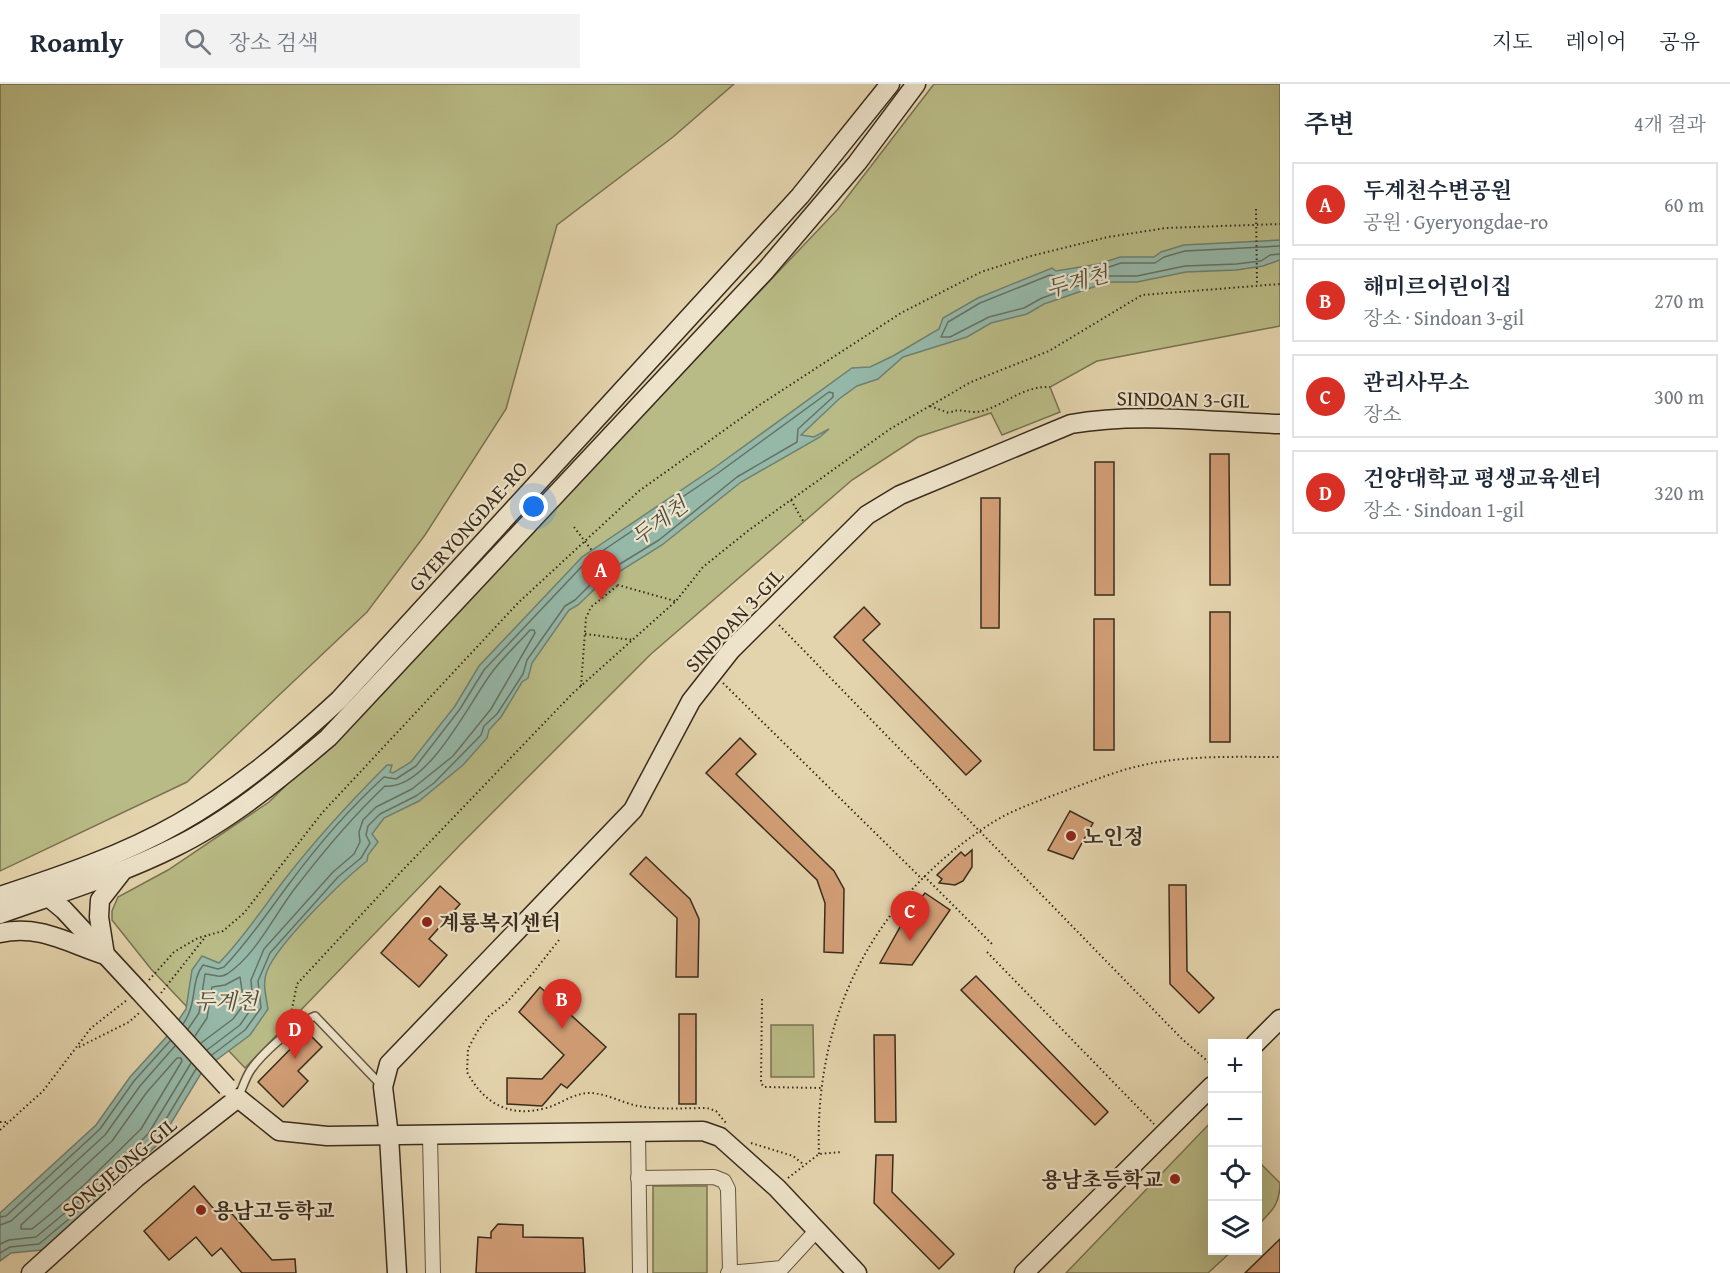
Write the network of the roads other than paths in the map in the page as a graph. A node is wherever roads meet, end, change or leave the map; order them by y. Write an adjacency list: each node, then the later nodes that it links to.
1 (890, 84): 5 (street, GYERYONGDAE-RO)
2 (916, 84): 4 (street, GYERYONGDAE-RO)
3 (1280, 424): 13 (street, SINDOAN 3-GIL)
4 (122, 871): 7 (street, GYERYONGDAE-RO); 10 (street)
5 (34, 885): 6 (street, GYERYONGDAE-RO); 7 (street)
6 (0, 896)
7 (49, 896): 8 (street, GYERYONGDAE-RO); 10 (street)
8 (0, 914)
9 (0, 933): 10 (street)
10 (105, 955): 15 (street, bridge)
11 (1280, 1018): 12 (street)
12 (1260, 1039)
13 (383, 1087): 15 (lane); 17 (street, SINDOAN 3-GIL)
14 (1208, 1090): 27 (street)
15 (233, 1092): 17 (street); 22 (street, SONGJEONG-GIL)
16 (638, 1133): 18 (street); 19 (street); 20 (street)
17 (389, 1136): 18 (street); 23 (street, SINDOAN 3-GIL)
18 (430, 1136): 24 (street)
19 (638, 1178): 21 (street); 25 (street)
20 (817, 1230): 21 (street); 26 (street)
21 (729, 1272)
22 (31, 1273)
23 (397, 1273)
24 (433, 1273)
25 (640, 1273)
26 (856, 1273)
27 (1024, 1273)

